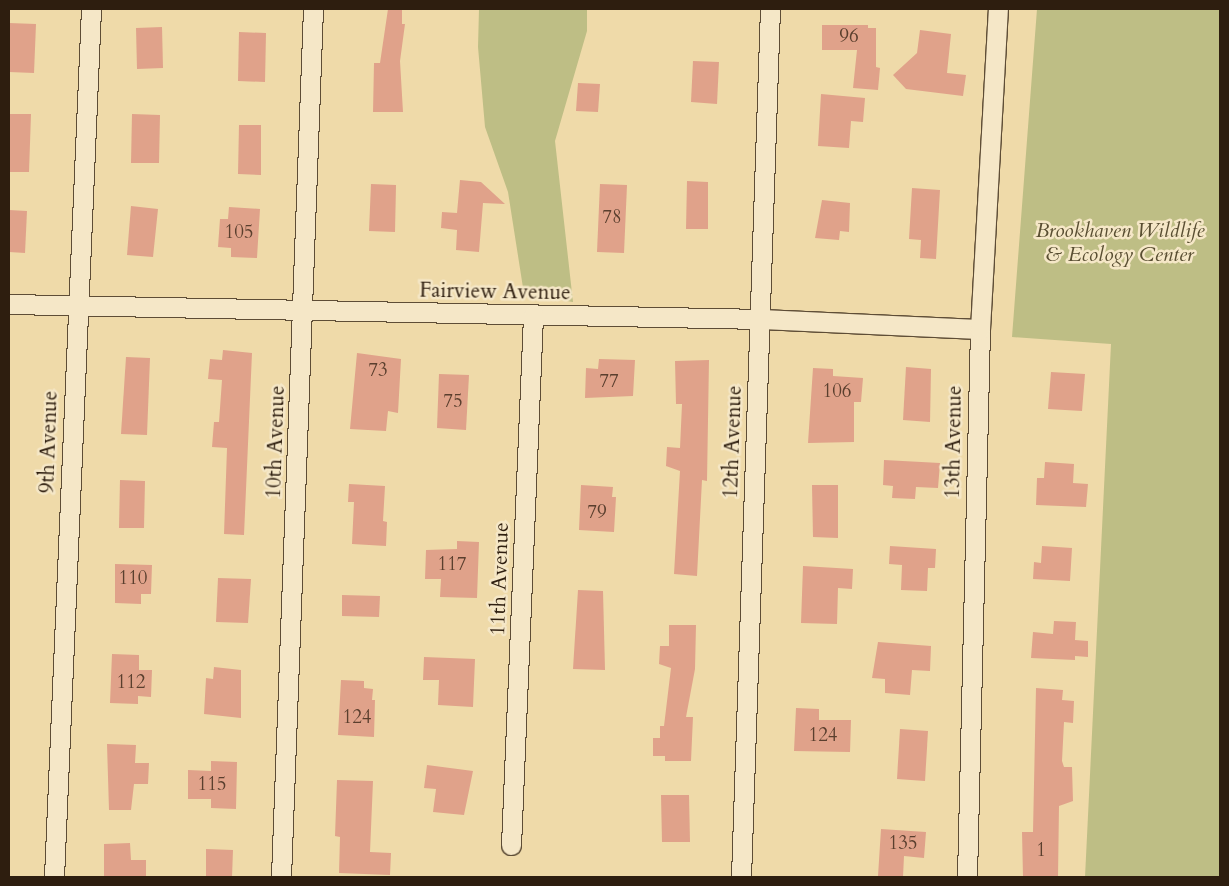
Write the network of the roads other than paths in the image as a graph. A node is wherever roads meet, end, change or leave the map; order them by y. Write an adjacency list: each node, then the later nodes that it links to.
1 (91, 9): 6 (street, 9th Avenue)
2 (313, 9): 7 (street, 10th Avenue)
3 (770, 9): 9 (street, 12th Avenue)
4 (998, 9): 10 (street, 13th Avenue)
5 (9, 304): 6 (street, Fairview Avenue)
6 (78, 305): 7 (street, Fairview Avenue); 12 (street, 9th Avenue)
7 (303, 311): 8 (street, Fairview Avenue); 13 (street, 10th Avenue)
8 (533, 315): 9 (street, Fairview Avenue); 11 (street, 11th Avenue)
9 (760, 319): 10 (street, Fairview Avenue); 14 (street, 12th Avenue)
10 (980, 329): 15 (street, 13th Avenue)
11 (511, 845)
12 (54, 877)
13 (281, 877)
14 (741, 877)
15 (967, 877)

